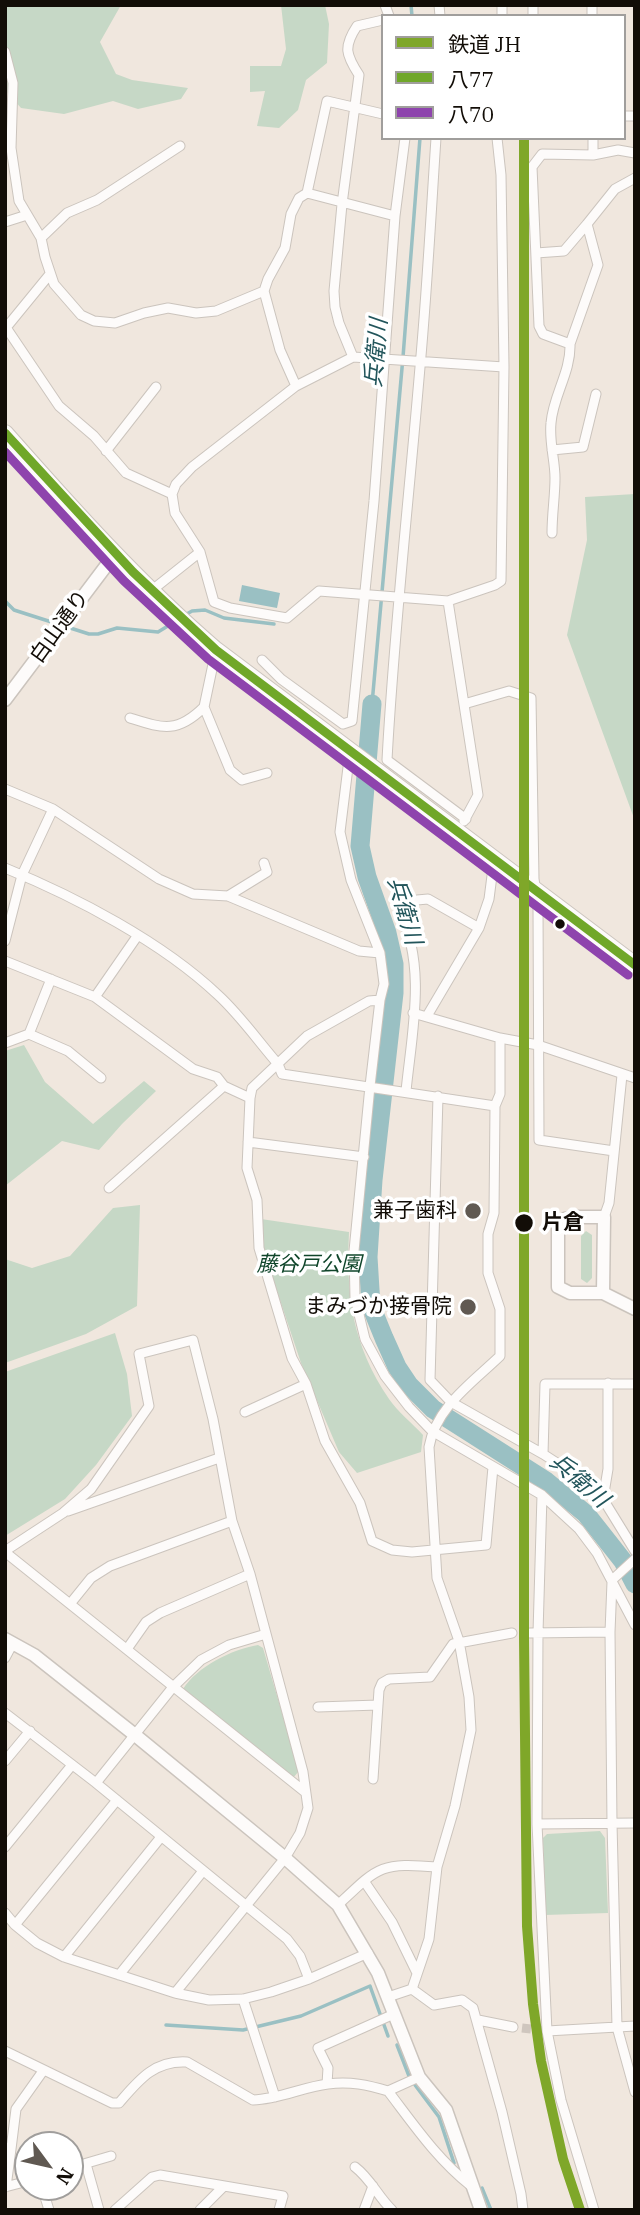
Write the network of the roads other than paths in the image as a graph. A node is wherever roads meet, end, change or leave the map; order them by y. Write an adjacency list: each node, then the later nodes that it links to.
1 (381, 20): 3 (street)
2 (5, 52): 9 (street)
3 (355, 106): 4 (street); 14 (street); 15 (street)
4 (381, 113)
5 (405, 140): 17 (street)
6 (436, 140): 28 (street)
7 (497, 140): 29 (street)
8 (593, 140): 12 (street)
9 (8, 144): 16 (street)
10 (180, 146): 20 (street)
11 (635, 153): 12 (street)
12 (593, 155): 21 (street)
13 (635, 178): 19 (street)
14 (307, 193): 15 (street); 23 (street)
15 (342, 204): 17 (street); 26 (street)
16 (27, 215): 18 (street); 20 (street)
17 (395, 216): 27 (street)
18 (5, 222)
19 (587, 223): 21 (street); 25 (street)
20 (41, 238): 22 (street)
21 (537, 253): 25 (street)
22 (50, 274): 23 (street); 24 (street)
23 (264, 291): 30 (street)
24 (6, 327): 35 (street)
25 (570, 344): 34 (street)
26 (353, 357): 27 (street); 30 (street)
27 (384, 359): 28 (street); 41 (street)
28 (421, 362): 29 (street); 42 (street)
29 (504, 367): 43 (street)
30 (296, 386): 36 (street)
31 (156, 387): 35 (street)
32 (596, 394): 34 (street)
33 (5, 433): 39 (highway)
34 (552, 450): 37 (street)
35 (106, 451): 36 (street)
36 (172, 495): 38 (street)
37 (552, 533)
38 (200, 552): 40 (street); 41 (street)
39 (114, 554): 40 (highway); 46 (street, 白山通り)
40 (151, 591): 44 (highway)
41 (370, 594): 42 (street); 45 (street)
42 (401, 597): 43 (street); 54 (street)
43 (448, 601): 47 (street)
44 (216, 650): 48 (street); 50 (highway)
45 (262, 660)
46 (5, 699)
47 (464, 704): 54 (street); 59 (street)
48 (204, 707): 49 (street); 51 (street)
49 (130, 718)
50 (354, 754): 54 (highway); 65 (street)
51 (267, 773)
52 (5, 789): 53 (street)
53 (53, 809): 58 (street); 60 (street)
54 (461, 825): 55 (highway)
55 (494, 860): 59 (highway); 62 (street)
56 (264, 863): 60 (street)
57 (5, 868): 58 (street)
58 (22, 875): 61 (street); 63 (street)
59 (536, 892): 67 (highway); 76 (street)
60 (228, 896): 65 (street)
61 (9, 911): 64 (street)
62 (479, 928): 71 (street); 72 (street)
63 (138, 935): 69 (street); 77 (street)
64 (5, 941)
65 (380, 953): 70 (street)
66 (5, 961): 68 (street)
67 (635, 965)
68 (51, 979): 69 (street); 73 (street)
69 (95, 997): 81 (street)
70 (380, 1000): 77 (street); 82 (street)
71 (413, 1013): 72 (street); 83 (street)
72 (427, 1016): 74 (street)
73 (29, 1034): 75 (street); 79 (street)
74 (500, 1038): 76 (street); 86 (street)
75 (5, 1043)
76 (538, 1045): 78 (street); 88 (street)
77 (278, 1064): 82 (street); 85 (street)
78 (622, 1075): 80 (street); 88 (street)
79 (101, 1078)
80 (635, 1078)
81 (223, 1086): 85 (street); 90 (street)
82 (374, 1086): 83 (street); 89 (street)
83 (403, 1091): 84 (street)
84 (438, 1096): 86 (street); 97 (street)
85 (250, 1098): 87 (street)
86 (495, 1106): 97 (street)
87 (248, 1142): 89 (street); 95 (street)
88 (614, 1151): 91 (street)
89 (364, 1157): 99 (street)
90 (109, 1188)
91 (604, 1217): 92 (street); 92 (street)
92 (603, 1293): 93 (street)
93 (635, 1309)
94 (608, 1383): 96 (street); 100 (street); 104 (street)
95 (306, 1384): 98 (street); 107 (street)
96 (635, 1384)
97 (451, 1402): 99 (street); 100 (street)
98 (246, 1412)
99 (432, 1431): 102 (street); 107 (street)
100 (543, 1454): 104 (street)
101 (219, 1458): 105 (street); 105 (street); 106 (street)
102 (493, 1466): 103 (street); 107 (street)
103 (542, 1495): 112 (street); 117 (street)
104 (603, 1499): 109 (street)
105 (63, 1513): 108 (street)
106 (232, 1521): 111 (street); 113 (street)
107 (436, 1548): 120 (street)
108 (5, 1551): 113 (street)
109 (635, 1551)
110 (634, 1560): 112 (street)
111 (250, 1574): 118 (street); 121 (street)
112 (615, 1578): 114 (street); 115 (street)
113 (71, 1604): 121 (street)
114 (635, 1625)
115 (610, 1632): 117 (street); 135 (street)
116 (512, 1633): 120 (street)
117 (534, 1633): 137 (street)
118 (266, 1634): 123 (street); 133 (street)
119 (9, 1641): 122 (street); 128 (street)
120 (459, 1642): 124 (street); 141 (street)
121 (127, 1650): 123 (street)
122 (5, 1658)
123 (173, 1687): 128 (street); 133 (street)
124 (378, 1705): 125 (street); 131 (street)
125 (318, 1707)
126 (5, 1713): 127 (street)
127 (30, 1731): 129 (street); 130 (street)
128 (135, 1735): 132 (street); 140 (street)
129 (5, 1761)
130 (72, 1765): 132 (street); 139 (street)
131 (373, 1779)
132 (96, 1783): 134 (street)
133 (305, 1792): 140 (street)
134 (117, 1800): 138 (street); 147 (street)
135 (612, 1823): 136 (street); 137 (street); 161 (street)
136 (635, 1823)
137 (537, 1824): 162 (street)
138 (161, 1837): 142 (street); 149 (street)
139 (5, 1847)
140 (285, 1858): 144 (street); 145 (street)
141 (437, 1867): 143 (street); 150 (street)
142 (204, 1871): 145 (street); 151 (street)
143 (364, 1881): 144 (street); 150 (street)
144 (338, 1905): 148 (street)
145 (246, 1907): 152 (street); 154 (street)
146 (5, 1913): 147 (street)
147 (15, 1925): 149 (street)
148 (368, 1952): 152 (street); 155 (street)
149 (64, 1957): 151 (street)
150 (417, 1973): 153 (street)
151 (119, 1975): 154 (street)
152 (309, 1979): 156 (street)
153 (412, 1989): 155 (street); 158 (street)
154 (175, 1993): 156 (street)
155 (388, 1997): 157 (street)
156 (243, 1998): 169 (street)
157 (391, 2016): 165 (street); 166 (street)
158 (478, 2020): 160 (street); 185 (street)
159 (635, 2026): 161 (street)
160 (513, 2027)
161 (617, 2027): 162 (street); 168 (street)
162 (547, 2031): 186 (street)
163 (5, 2051): 164 (street)
164 (43, 2071): 169 (street); 170 (street)
165 (419, 2077): 167 (street); 176 (street)
166 (327, 2084): 167 (street); 169 (street)
167 (388, 2091): 176 (street)
168 (635, 2092)
169 (275, 2097)
170 (8, 2149): 177 (street)
171 (111, 2156): 172 (street)
172 (86, 2164): 179 (street)
173 (355, 2167): 175 (street)
174 (225, 2186): 178 (street); 180 (street); 181 (street)
175 (373, 2186): 182 (street); 183 (street)
176 (471, 2186): 184 (street)
177 (6, 2187)
178 (282, 2208)
179 (99, 2210)
180 (115, 2210)
181 (200, 2210)
182 (364, 2210)
183 (392, 2210)
184 (481, 2210)
185 (523, 2210)
186 (594, 2210)

